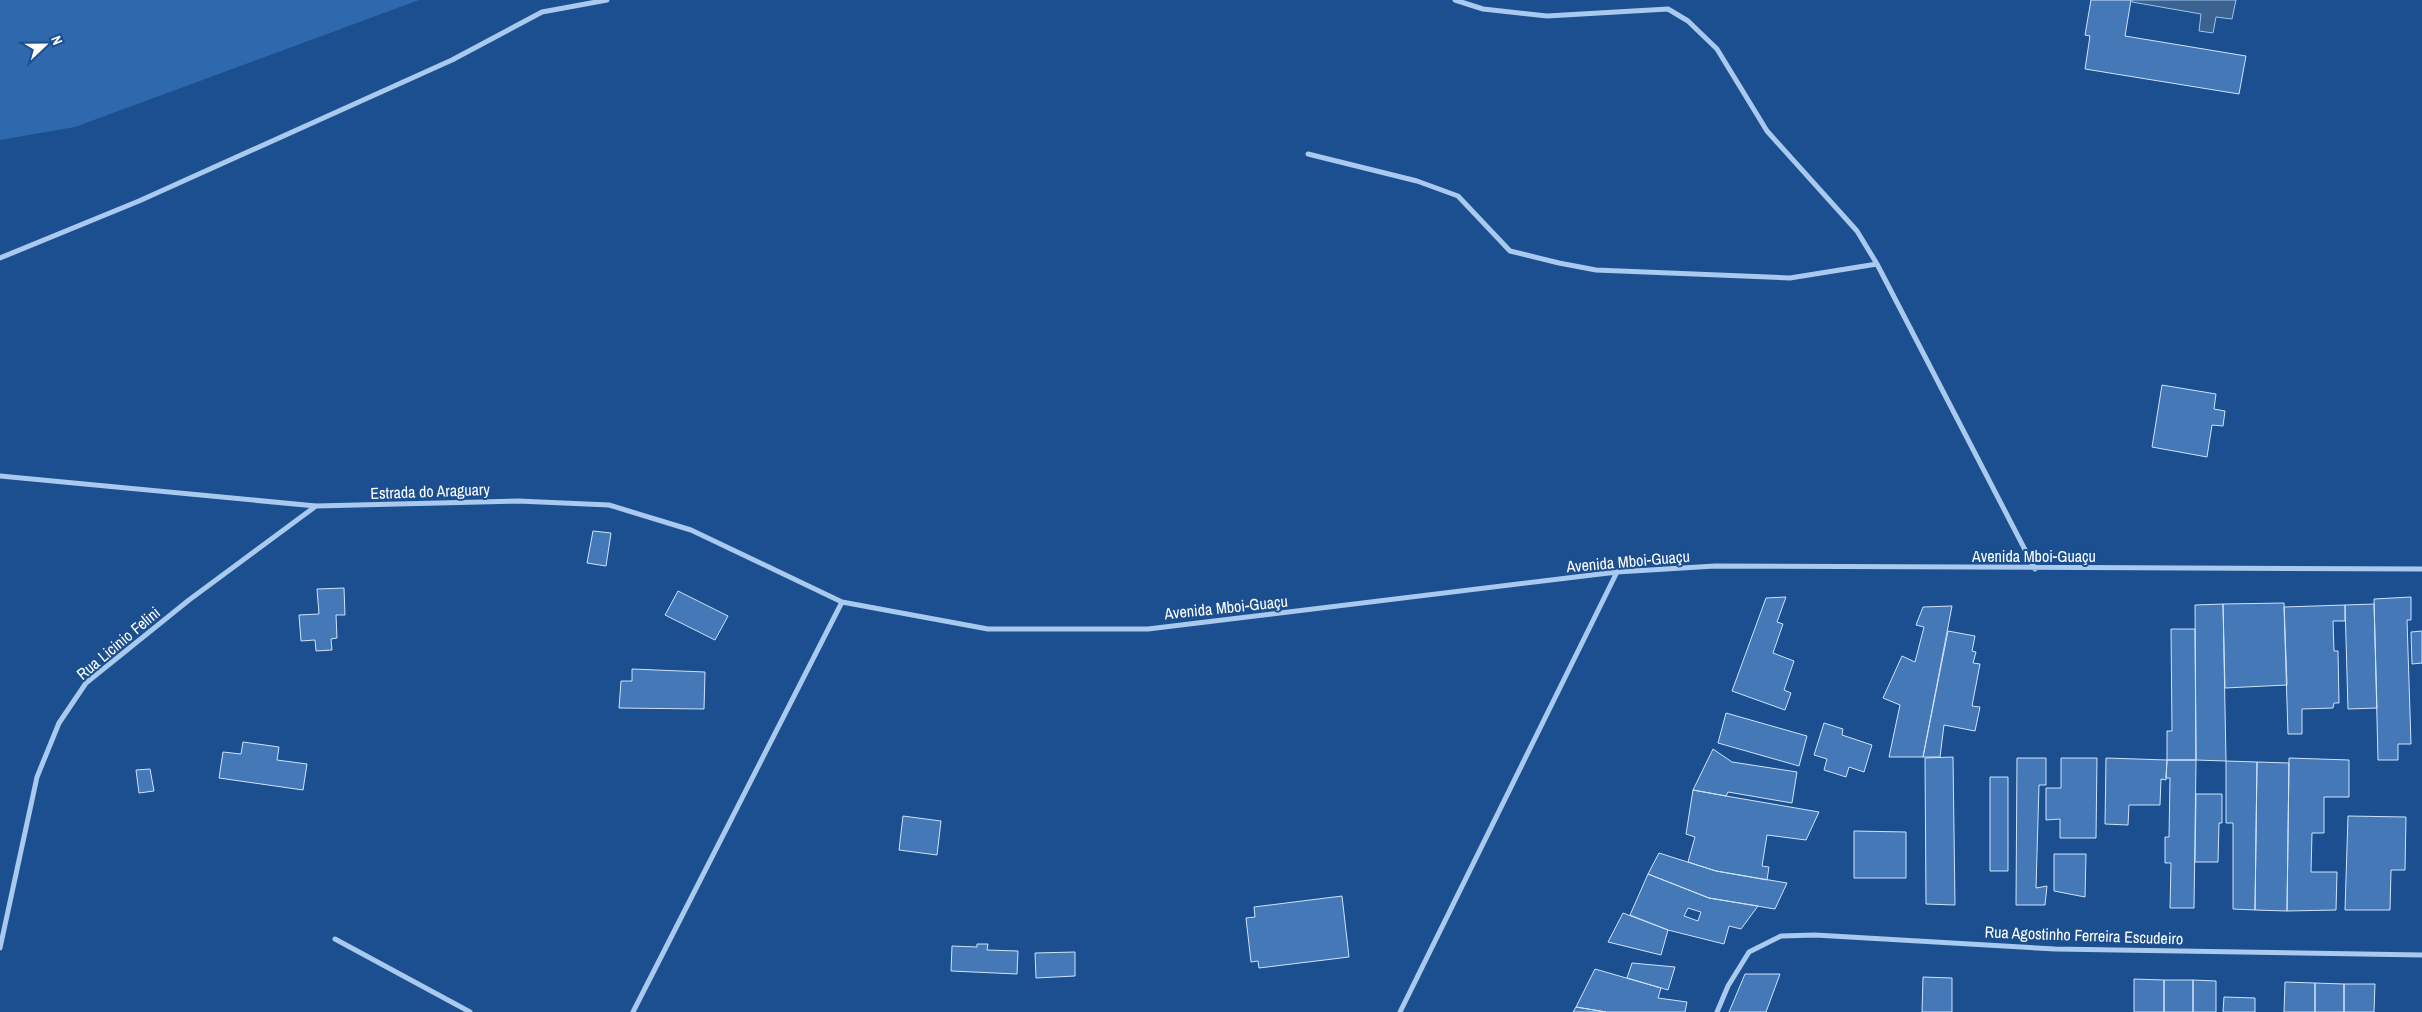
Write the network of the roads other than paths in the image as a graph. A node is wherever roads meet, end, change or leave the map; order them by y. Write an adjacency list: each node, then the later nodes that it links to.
1 (607, 0): 4 (street)
2 (1455, 0): 5 (street)
3 (1308, 154): 5 (street)
4 (0, 258)
5 (1877, 264): 8 (street)
6 (0, 476): 7 (street, Estrada do Araguary)
7 (316, 506): 11 (street, Estrada do Araguary); 13 (street, Rua Licinio Felini)
8 (2036, 569): 9 (street, Avenida Mboi-Guaçu); 10 (street, Avenida Mboi-Guaçu)
9 (2422, 569)
10 (1617, 572): 11 (street, Avenida Mboi-Guaçu); 17 (street)
11 (842, 602): 16 (street)
12 (335, 939): 15 (street)
13 (0, 948)
14 (2422, 955): 18 (street, Rua Agostinho Ferreira Escudeiro)
15 (470, 1012)
16 (633, 1012)
17 (1400, 1012)
18 (1717, 1012)

